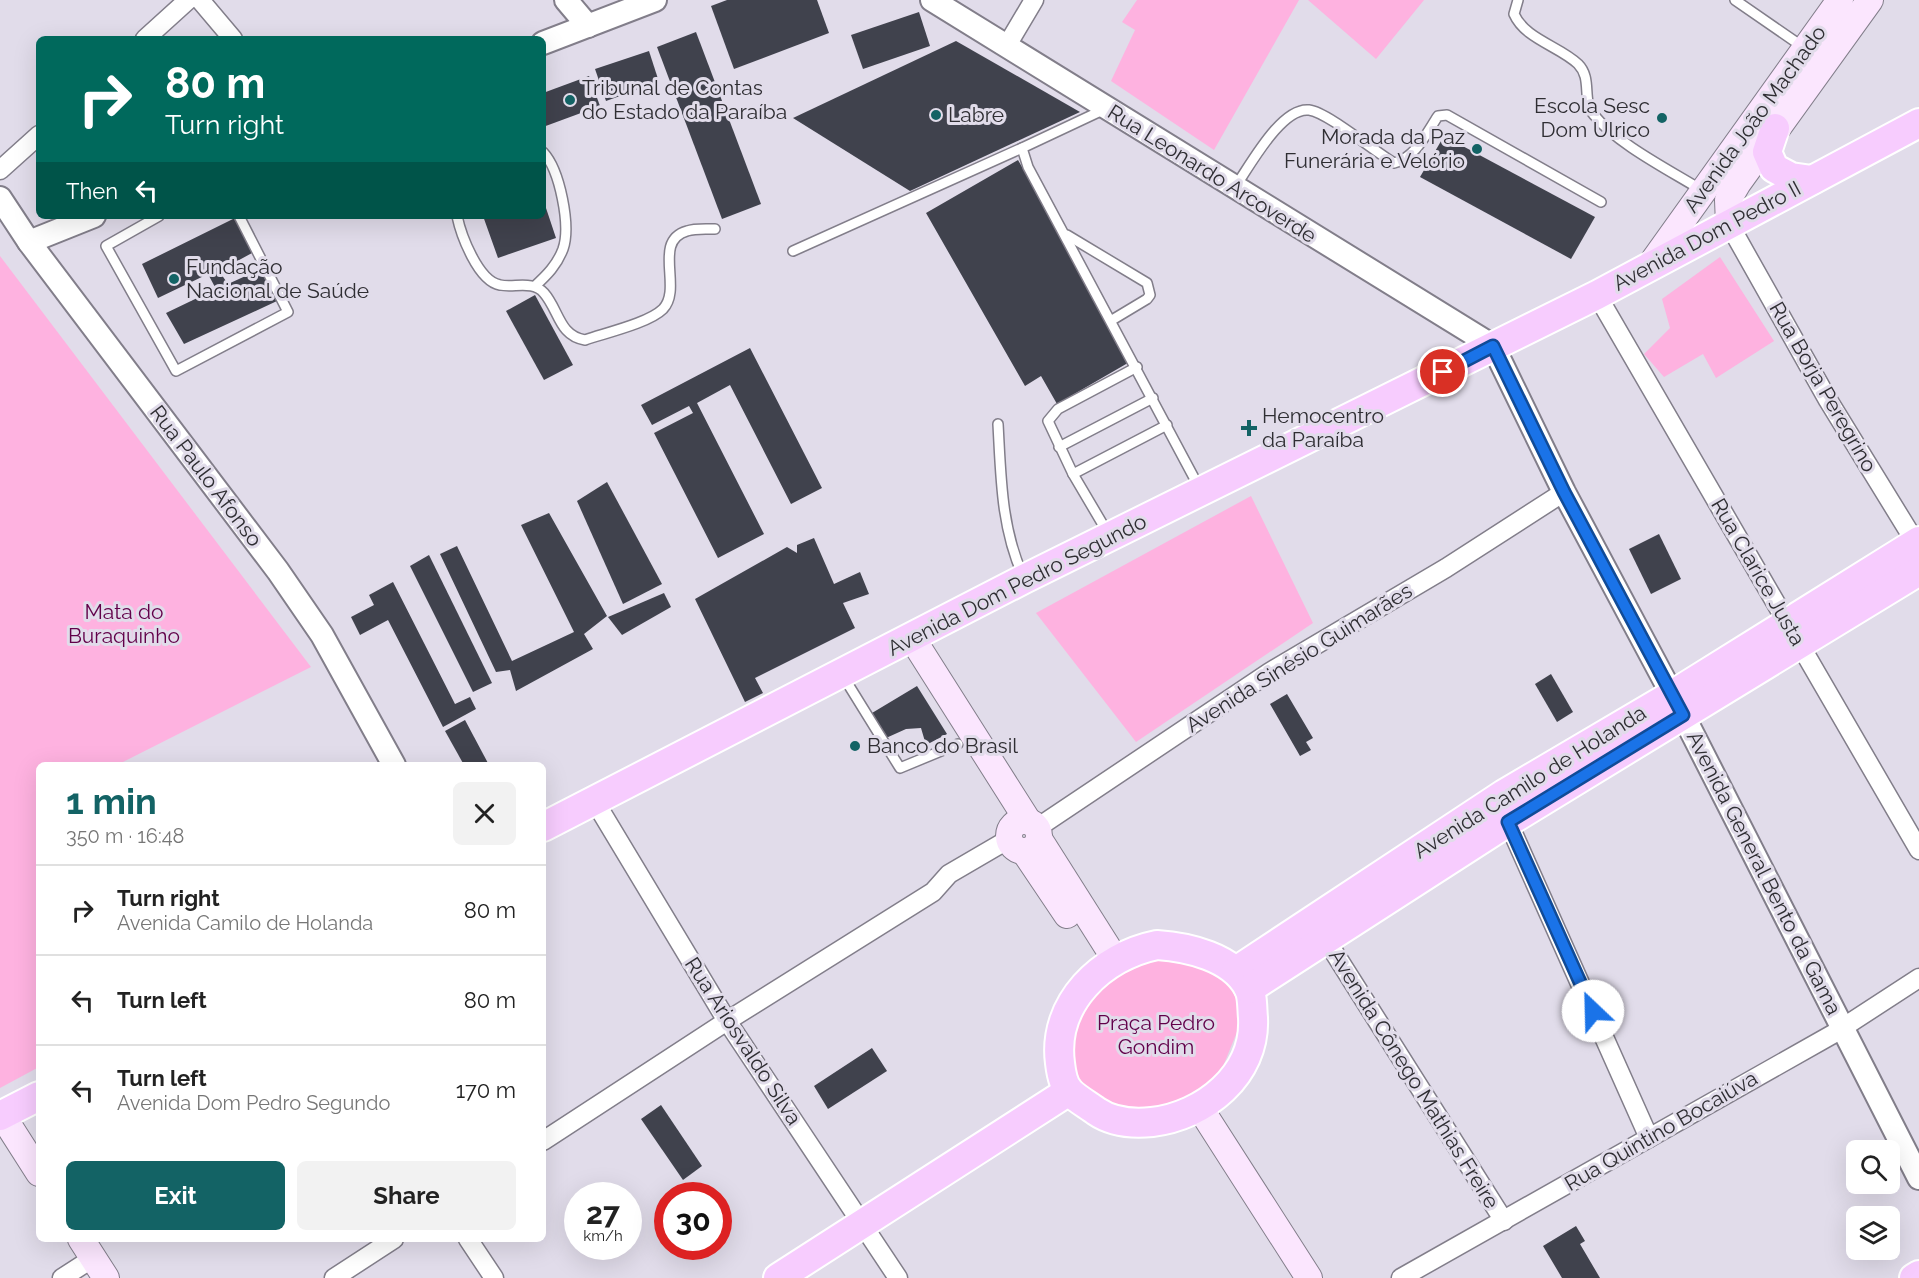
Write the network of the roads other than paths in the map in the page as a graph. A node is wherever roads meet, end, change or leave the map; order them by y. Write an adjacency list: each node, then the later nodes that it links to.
1 (188, 0): 12 (street)
2 (200, 0): 13 (street)
3 (566, 0): 11 (street)
4 (655, 0): 11 (street)
5 (932, 0): 15 (street, Rua Leonardo Arcoverde)
6 (1034, 0): 15 (street)
7 (1518, 0): 26 (lane)
8 (1735, 0): 16 (lane)
9 (1840, 0): 16 (main road, Avenida João Machado)
10 (1870, 0): 19 (main road, Avenida João Machado)
11 (588, 26): 14 (street)
12 (148, 36)
13 (230, 36)
14 (546, 42)
15 (1006, 47): 17 (street, Rua Leonardo Arcoverde)
16 (1805, 48): 26 (main road, Avenida João Machado)
17 (1105, 109): 21 (lane); 25 (street, Rua Leonardo Arcoverde)
18 (1919, 123): 24 (main road, Avenida Dom Pedro II)
19 (1775, 128): 24 (main road); 33 (main road, Avenida João Machado)
20 (36, 138): 23 (street)
21 (1022, 148): 35 (lane); 37 (lane)
22 (546, 157): 39 (lane)
23 (0, 170)
24 (1812, 180): 33 (main road, Avenida Dom Pedro II)
25 (1234, 189): 28 (lane); 42 (street, Rua Leonardo Arcoverde)
26 (1703, 191): 38 (main road, Avenida João Machado)
27 (0, 198): 36 (street, Rua Paulo Afonso)
28 (1601, 202)
29 (87, 219): 36 (street)
30 (154, 219): 31 (lane)
31 (241, 219)
32 (458, 219): 39 (lane)
33 (1729, 224): 38 (main road, Avenida Dom Pedro II); 52 (street, Rua Borja Peregrino)
34 (715, 229): 39 (lane)
35 (1065, 233): 41 (lane); 41 (lane)
36 (30, 242): 60 (street, Rua Paulo Afonso)
37 (793, 251)
38 (1649, 267): 40 (main road, Avenida Dom Pedro II)
39 (535, 286)
40 (1597, 295): 42 (main road, Avenida Dom Pedro II); 55 (street, Rua Clarice Justa)
41 (1112, 320): 43 (lane)
42 (1493, 346): 49 (street, Avenida General Bento da Gama); 50 (main road, Avenida Dom Pedro Segundo)
43 (1137, 367): 44 (lane); 47 (lane)
44 (1153, 398): 46 (lane); 47 (lane)
45 (998, 424): 54 (lane)
46 (1167, 425): 48 (lane); 50 (lane)
47 (1059, 447): 48 (lane)
48 (1073, 474): 51 (lane)
49 (1564, 492): 58 (street, Avenida General Bento da Gama); 64 (street, Avenida Sinésio Guimarães)
50 (1202, 493): 51 (main road, Avenida Dom Pedro Segundo)
51 (1110, 537): 54 (main road, Avenida Dom Pedro Segundo)
52 (1918, 544): 55 (main road, Avenida Camilo de Holanda)
53 (1919, 571): 55 (main road, Avenida Camilo de Holanda)
54 (1024, 579): 56 (main road, Avenida Dom Pedro Segundo)
55 (1792, 633): 58 (main road, Avenida Camilo de Holanda); 65 (street, Rua Clarice Justa)
56 (905, 641): 57 (main road, Avenida Dom Pedro Segundo); 59 (main road); 64 (main road)
57 (841, 672): 59 (lane); 61 (main road, Avenida Dom Pedro Segundo)
58 (1677, 705): 62 (main road, Avenida Camilo de Holanda); 69 (main road, Avenida Camilo de Holanda); 71 (street, Avenida General Bento da Gama)
59 (958, 744): 64 (main road)
60 (392, 762)
61 (594, 800): 63 (main road, Avenida Dom Pedro Segundo); 70 (street, Rua Ariosvaldo Silva)
62 (1508, 822): 66 (main road, Avenida Camilo de Holanda); 76 (street)
63 (546, 825)
64 (1023, 836): 67 (main road); 70 (street, Avenida Sinésio Guimarães)
65 (1919, 850)
66 (1325, 938): 69 (main road, Avenida Camilo de Holanda); 80 (street, Avenida Cônego Mathias Freire)
67 (1109, 964): 69 (main road); 72 (main road)
68 (1919, 978): 71 (street, Rua Quintino Bocaiúva)
69 (1243, 980): 74 (main road)
70 (727, 1021): 77 (street, Avenida Sinésio Guimarães); 81 (street, Rua Ariosvaldo Silva)
71 (1843, 1027): 76 (street, Rua Quintino Bocaiúva); 79 (street, Avenida General Bento da Gama)
72 (1069, 1091): 74 (main road); 81 (main road)
73 (36, 1098): 75 (main road)
74 (1200, 1108): 91 (main road)
75 (1, 1115): 78 (main road)
76 (1649, 1138): 80 (street, Rua Quintino Bocaiúva)
77 (546, 1140)
78 (36, 1168)
79 (1919, 1178)
80 (1504, 1221): 92 (street, Rua Quintino Bocaiúva)
81 (862, 1224): 89 (main road); 90 (street, Rua Ariosvaldo Silva)
82 (389, 1242): 87 (street)
83 (470, 1242): 88 (street)
84 (94, 1258): 86 (street)
85 (1919, 1275): 93 (main road)
86 (62, 1278)
87 (334, 1278)
88 (494, 1278)
89 (778, 1278)
90 (898, 1278)
91 (1309, 1278)
92 (1401, 1278)
93 (1914, 1278)

